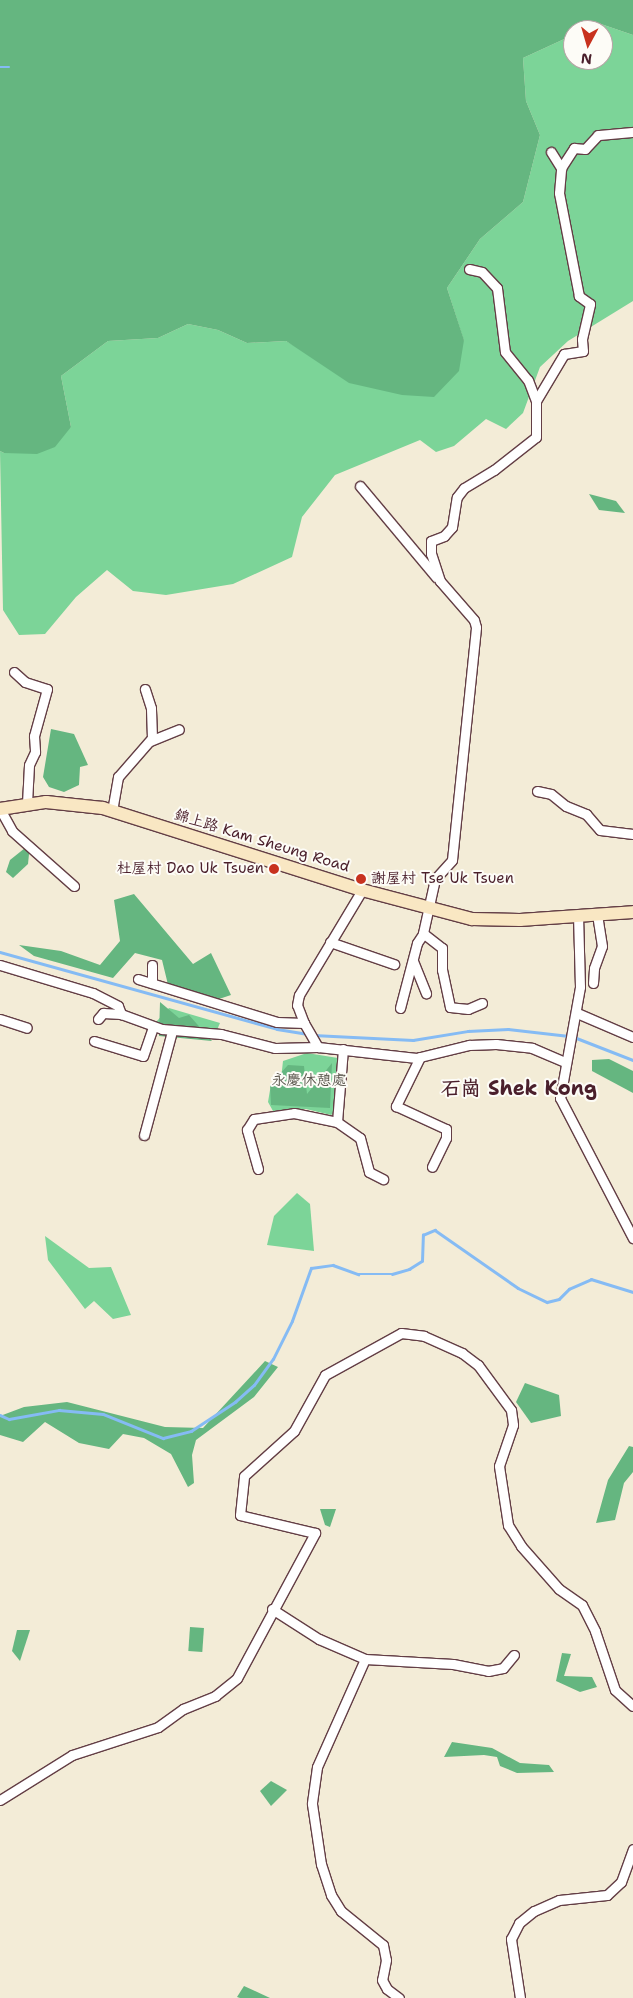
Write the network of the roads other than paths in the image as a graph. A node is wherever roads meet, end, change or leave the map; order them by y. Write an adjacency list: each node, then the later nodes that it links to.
1 (633, 132): 3 (street)
2 (551, 152): 3 (street)
3 (561, 168): 5 (street)
4 (469, 268): 5 (street)
5 (536, 401): 7 (street)
6 (360, 486): 7 (street)
7 (440, 581): 19 (street)
8 (14, 672): 13 (street)
9 (145, 689): 11 (street)
10 (179, 729): 11 (street)
11 (150, 742): 15 (street)
12 (537, 791): 16 (street)
13 (27, 804): 14 (main road, 錦上路 Kam Sheung Road); 15 (main road, 錦上路 Kam Sheung Road)
14 (0, 809): 17 (street)
15 (112, 811): 18 (main road, 錦上路 Kam Sheung Road)
16 (633, 834)
17 (74, 886)
18 (362, 890): 19 (main road, 錦上路 Kam Sheung Road); 24 (street)
19 (429, 909): 22 (main road, 錦上路 Kam Sheung Road); 23 (street)
20 (633, 912): 21 (main road, 錦上路 Kam Sheung Road)
21 (597, 914): 22 (main road, 錦上路 Kam Sheung Road); 31 (street)
22 (578, 915): 36 (street)
23 (423, 934): 25 (street); 33 (street)
24 (330, 942): 26 (street); 39 (street)
25 (413, 962): 32 (street); 34 (street)
26 (394, 964)
27 (0, 965): 35 (street)
28 (152, 965): 30 (street)
29 (138, 979): 30 (street)
30 (152, 983): 39 (street)
31 (593, 983)
32 (426, 994)
33 (482, 1003)
34 (400, 1008)
35 (122, 1014): 38 (street); 40 (street)
36 (576, 1017): 43 (street); 48 (street)
37 (0, 1019): 41 (street)
38 (98, 1019)
39 (306, 1025): 45 (street)
40 (153, 1027): 42 (street); 44 (street)
41 (27, 1028)
42 (172, 1031): 45 (street); 50 (street)
43 (633, 1036)
44 (94, 1041)
45 (317, 1045): 46 (street)
46 (343, 1049): 47 (street); 49 (street)
47 (420, 1057): 48 (street); 51 (street)
48 (565, 1062): 54 (street)
49 (337, 1122): 52 (street); 53 (street)
50 (144, 1135)
51 (432, 1166)
52 (258, 1169)
53 (383, 1179)
54 (633, 1238)
55 (272, 1609): 57 (street); 58 (street); 59 (street)
56 (514, 1655): 57 (street)
57 (365, 1659): 61 (street)
58 (633, 1706)
59 (0, 1800)
60 (633, 1849): 62 (street)
61 (399, 1998)
62 (520, 1998)

